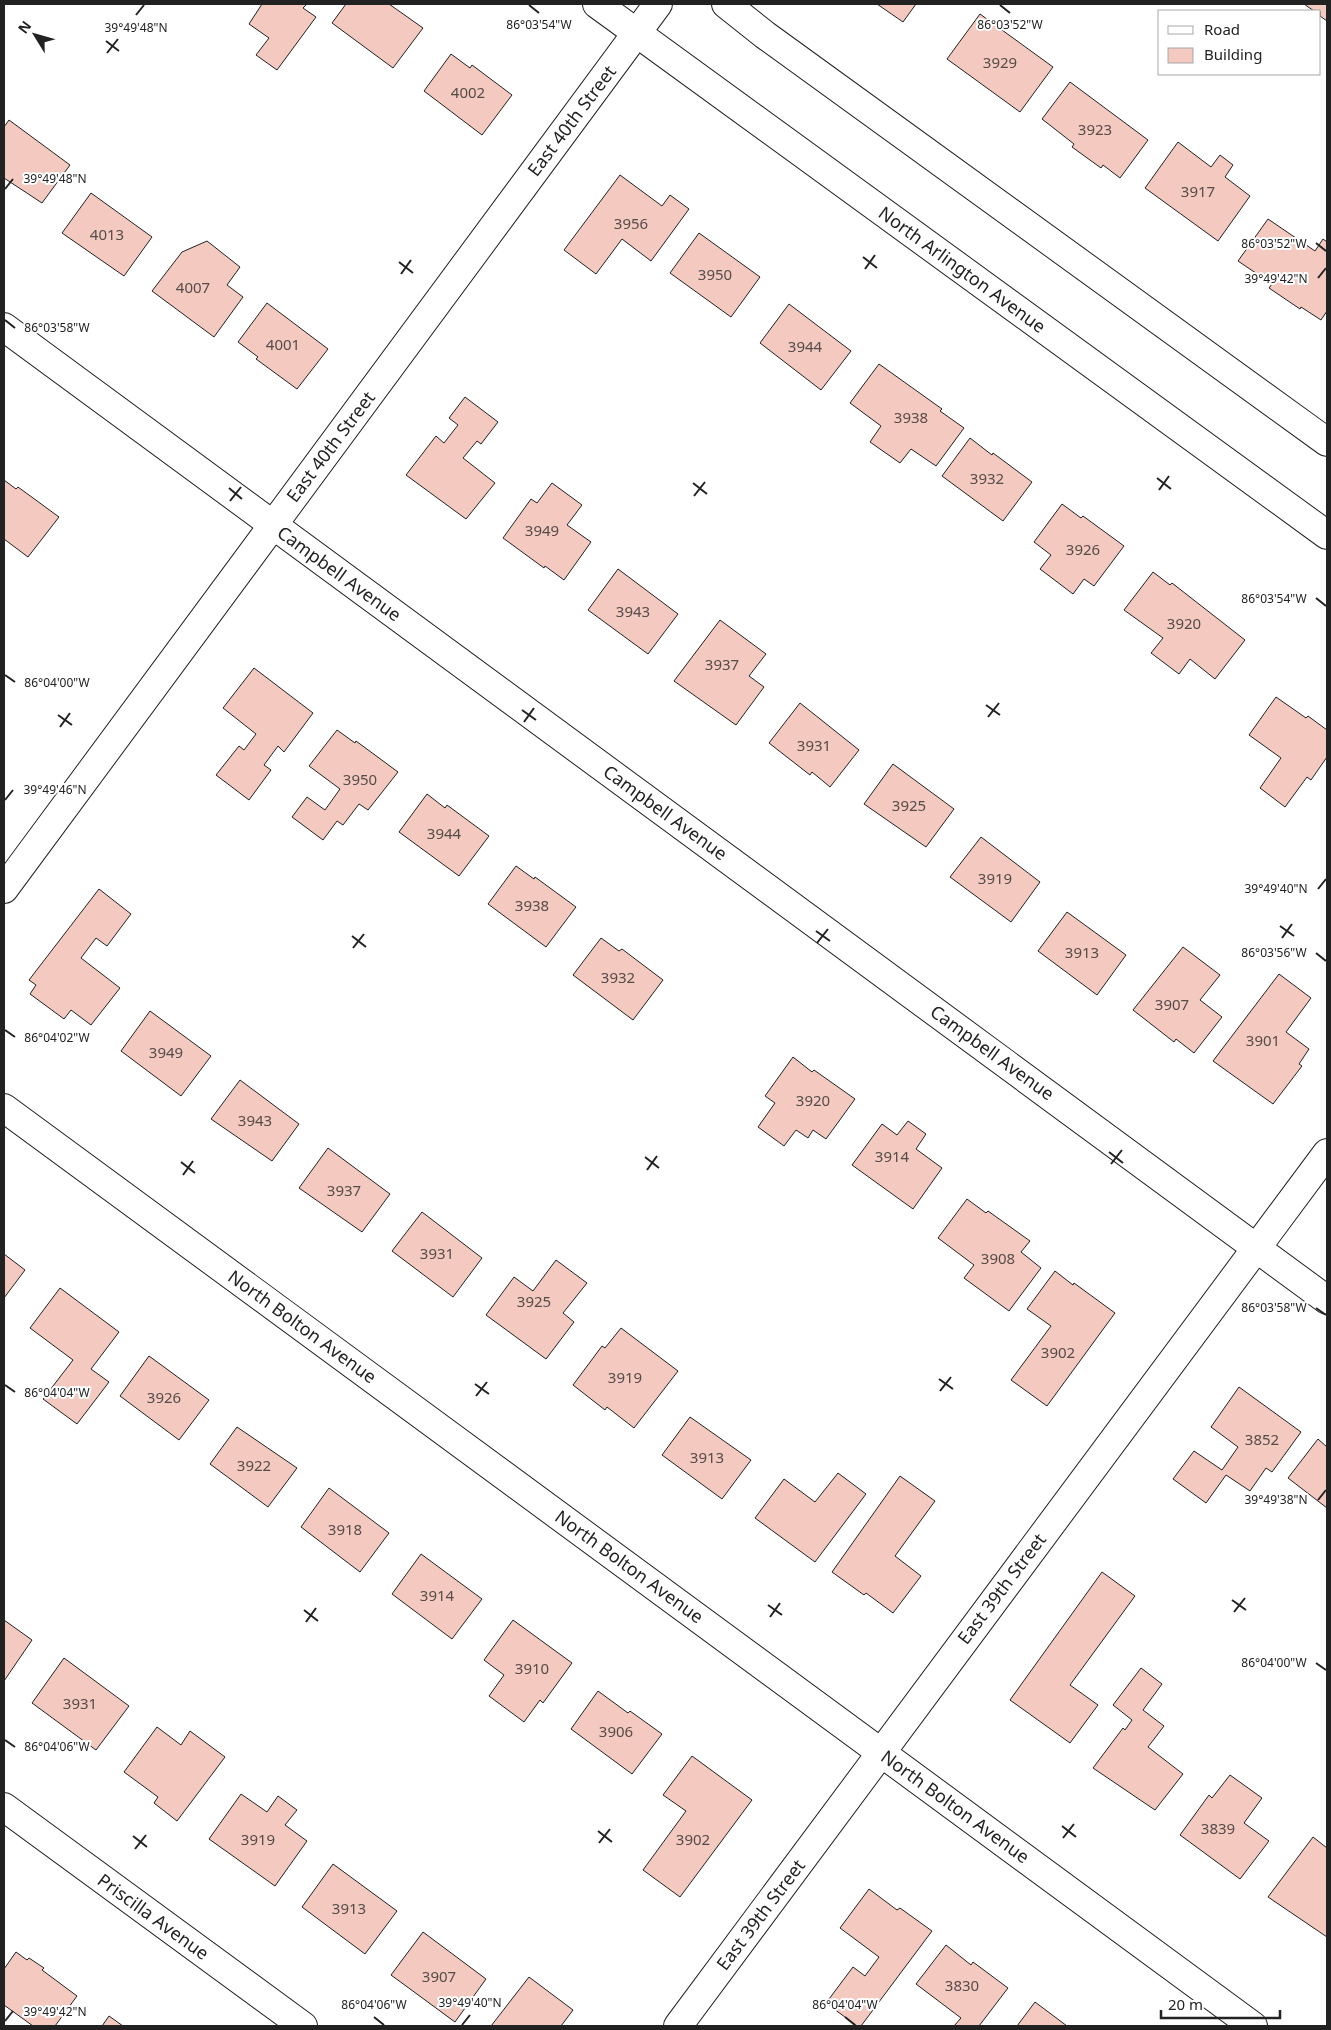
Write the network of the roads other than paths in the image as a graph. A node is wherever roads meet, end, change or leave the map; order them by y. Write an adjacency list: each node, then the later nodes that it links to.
1 (598, 4): 4 (street, North Arlington Avenue)
2 (658, 4): 4 (street, East 40th Street)
3 (726, 4): 6 (street)
4 (638, 33): 7 (street, East 40th Street); 8 (street, North Arlington Avenue)
5 (4, 327): 7 (street, Campbell Avenue)
6 (1327, 442)
7 (273, 525): 9 (street, East 40th Street); 12 (street, Campbell Avenue)
8 (1327, 534)
9 (4, 890)
10 (4, 1108): 14 (street, North Bolton Avenue)
11 (1327, 1153): 12 (street, East 39th Street)
12 (1256, 1247): 13 (street, Campbell Avenue); 14 (street, East 39th Street)
13 (1327, 1300)
14 (881, 1753): 17 (street, East 39th Street); 18 (street, North Bolton Avenue)
15 (4, 1807): 16 (street, Priscilla Avenue)
16 (303, 2026)
17 (678, 2026)
18 (1253, 2026)

